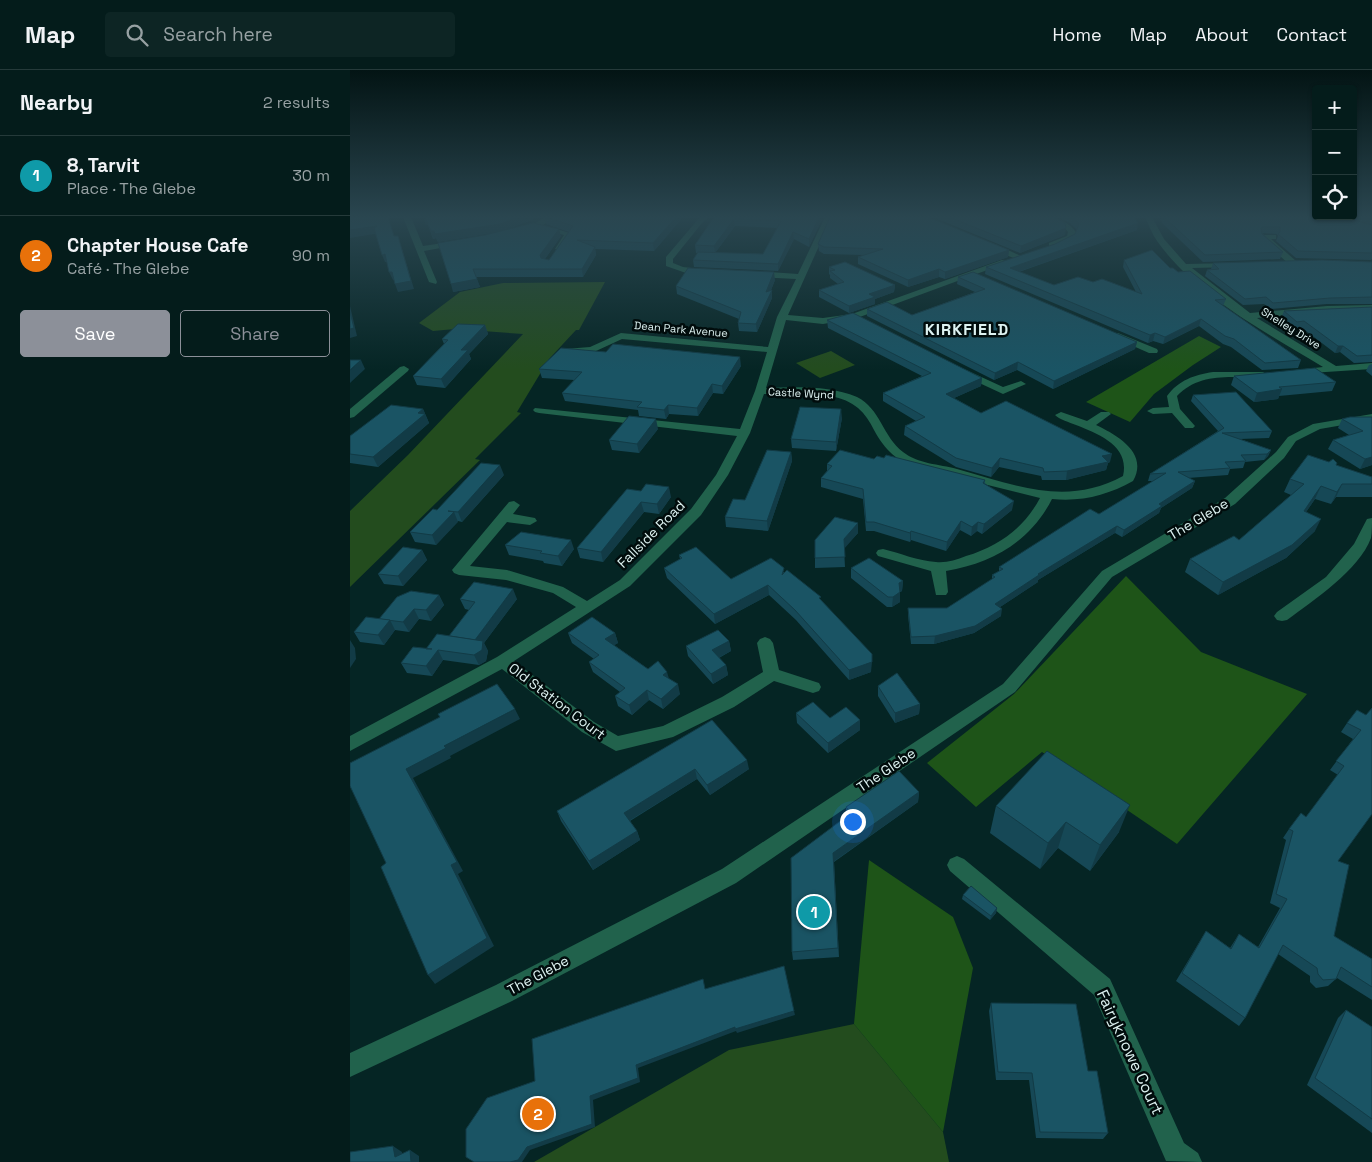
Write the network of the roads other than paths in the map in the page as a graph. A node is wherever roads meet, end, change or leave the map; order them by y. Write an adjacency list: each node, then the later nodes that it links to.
1 (428, 268): 11 (street)
2 (679, 268): 6 (street)
3 (805, 268): 9 (street, Fallside Road)
4 (988, 268): 8 (street)
5 (1188, 268): 14 (street, Shelley Drive)
6 (715, 272)
7 (744, 274): 9 (street)
8 (972, 274): 10 (street); 13 (street)
9 (801, 276): 15 (street, Fallside Road)
10 (989, 281)
11 (434, 282)
12 (1372, 308): 14 (street)
13 (854, 316): 15 (street); 16 (street)
14 (1247, 316): 24 (street, Shelley Drive)
15 (782, 317): 19 (street, Fallside Road)
16 (871, 324)
17 (614, 330): 19 (street)
18 (1110, 332): 21 (street)
19 (774, 348): 20 (street, Dean Park Avenue); 29 (street, Fallside Road)
20 (560, 350)
21 (1153, 351)
22 (1372, 366): 24 (street)
23 (956, 368): 28 (street)
24 (1332, 368): 26 (street)
25 (404, 369): 34 (street)
26 (1289, 373)
27 (1272, 375): 31 (street)
28 (1021, 384)
29 (760, 391): 39 (street, Fallside Road); 40 (street, Castle Wynd)
30 (539, 410): 39 (street)
31 (1175, 410): 32 (street); 38 (street)
32 (1153, 412)
33 (1105, 414): 37 (street)
34 (350, 415)
35 (1060, 415): 37 (street, Castle Wynd)
36 (1372, 417): 58 (street, The Glebe)
37 (1087, 426): 40 (street, Castle Wynd)
38 (1189, 426)
39 (744, 433): 50 (street, Fallside Road)
40 (1048, 495): 46 (street)
41 (514, 505): 42 (street)
42 (503, 517): 43 (street); 47 (street)
43 (530, 520)
44 (1372, 522): 51 (street)
45 (883, 553): 46 (street)
46 (938, 567): 49 (street)
47 (459, 570): 48 (street); 50 (street)
48 (449, 581)
49 (941, 592)
50 (586, 607): 53 (street, Fallside Road)
51 (1282, 616)
52 (765, 643): 54 (street)
53 (503, 662): 54 (street, Old Station Court); 56 (street, Fallside Road)
54 (772, 674): 55 (street)
55 (813, 687)
56 (350, 744)
57 (957, 865): 59 (street, Fairyknowe Court)
58 (350, 1065)
59 (1178, 1159)

